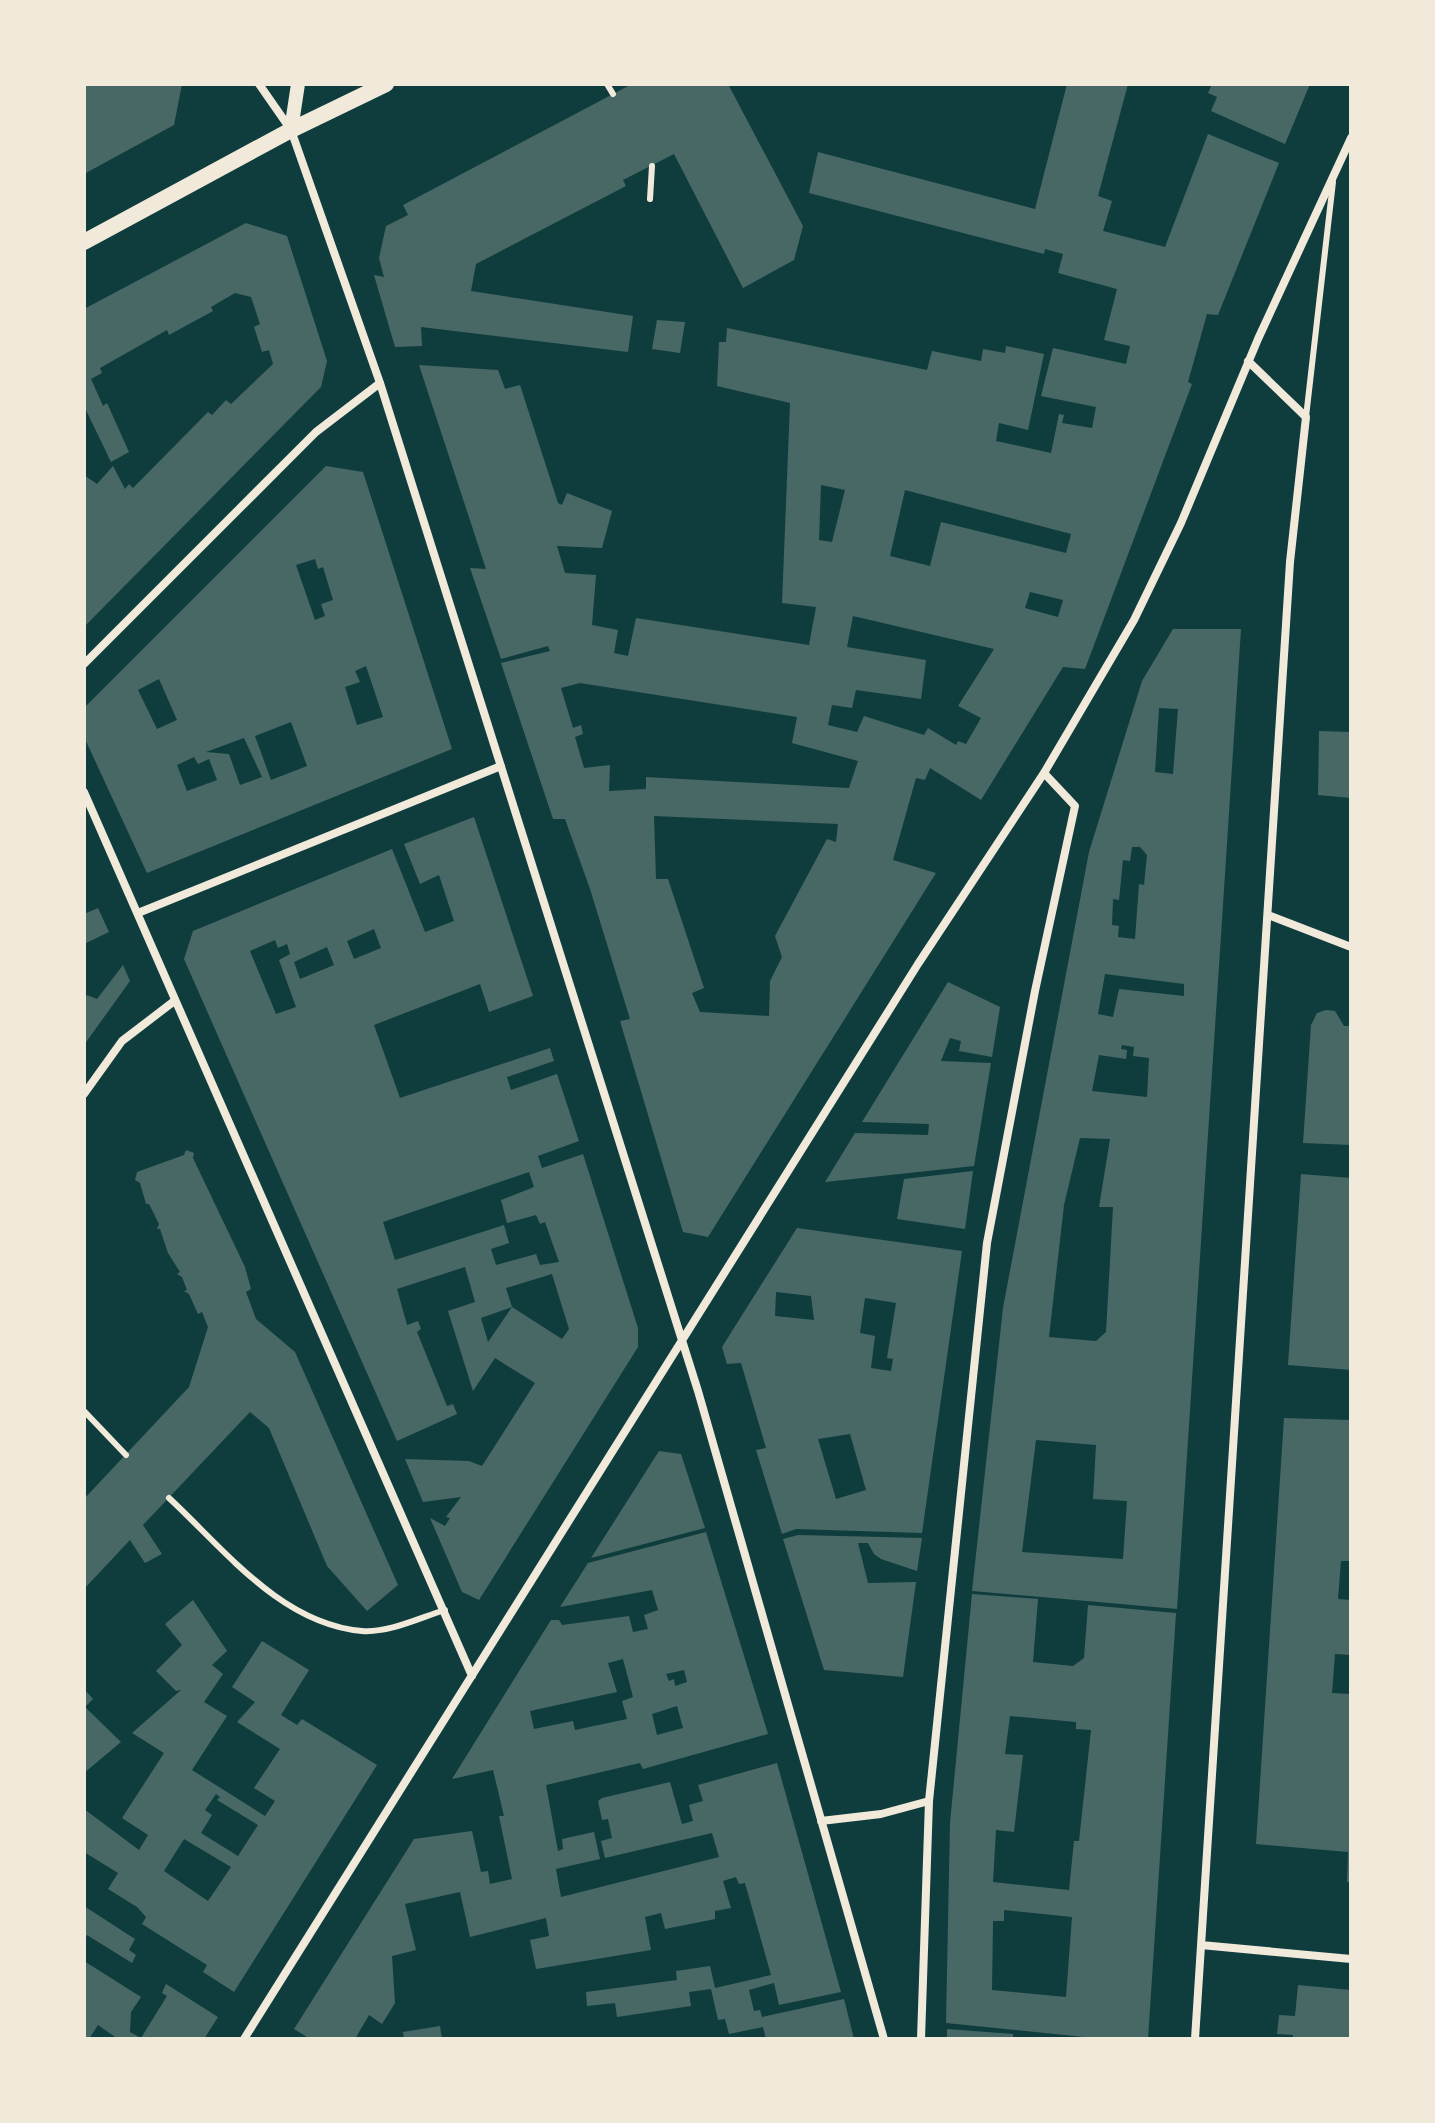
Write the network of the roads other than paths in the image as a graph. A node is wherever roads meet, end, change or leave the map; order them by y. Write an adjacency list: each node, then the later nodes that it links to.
1 (259, 84): 6 (street)
2 (298, 84): 6 (street)
3 (386, 84): 6 (main road)
4 (607, 84): 5 (lane)
5 (613, 94)
6 (291, 130): 11 (main road); 13 (street)
7 (1351, 138): 9 (street)
8 (652, 166): 10 (lane)
9 (1334, 176): 12 (street); 14 (lane)
10 (650, 199)
11 (84, 242)
12 (1248, 361): 14 (street); 17 (street)
13 (380, 383): 15 (street); 16 (street)
14 (1306, 417): 20 (street)
15 (84, 664)
16 (501, 766): 19 (street); 24 (street)
17 (1044, 773): 24 (street); 30 (street)
18 (84, 792): 19 (street)
19 (138, 913): 22 (street)
20 (1268, 915): 21 (street); 32 (street)
21 (1351, 947)
22 (173, 1002): 23 (street); 28 (street)
23 (84, 1094)
24 (682, 1339): 29 (street); 31 (street)
25 (84, 1411): 26 (lane)
26 (126, 1455)
27 (169, 1498): 28 (lane)
28 (445, 1610): 29 (street)
29 (472, 1676): 34 (street)
30 (929, 1801): 31 (street); 36 (street)
31 (821, 1821): 35 (street)
32 (1201, 1945): 33 (street); 37 (street)
33 (1351, 1959)
34 (244, 2039)
35 (884, 2039)
36 (921, 2039)
37 (1195, 2039)

